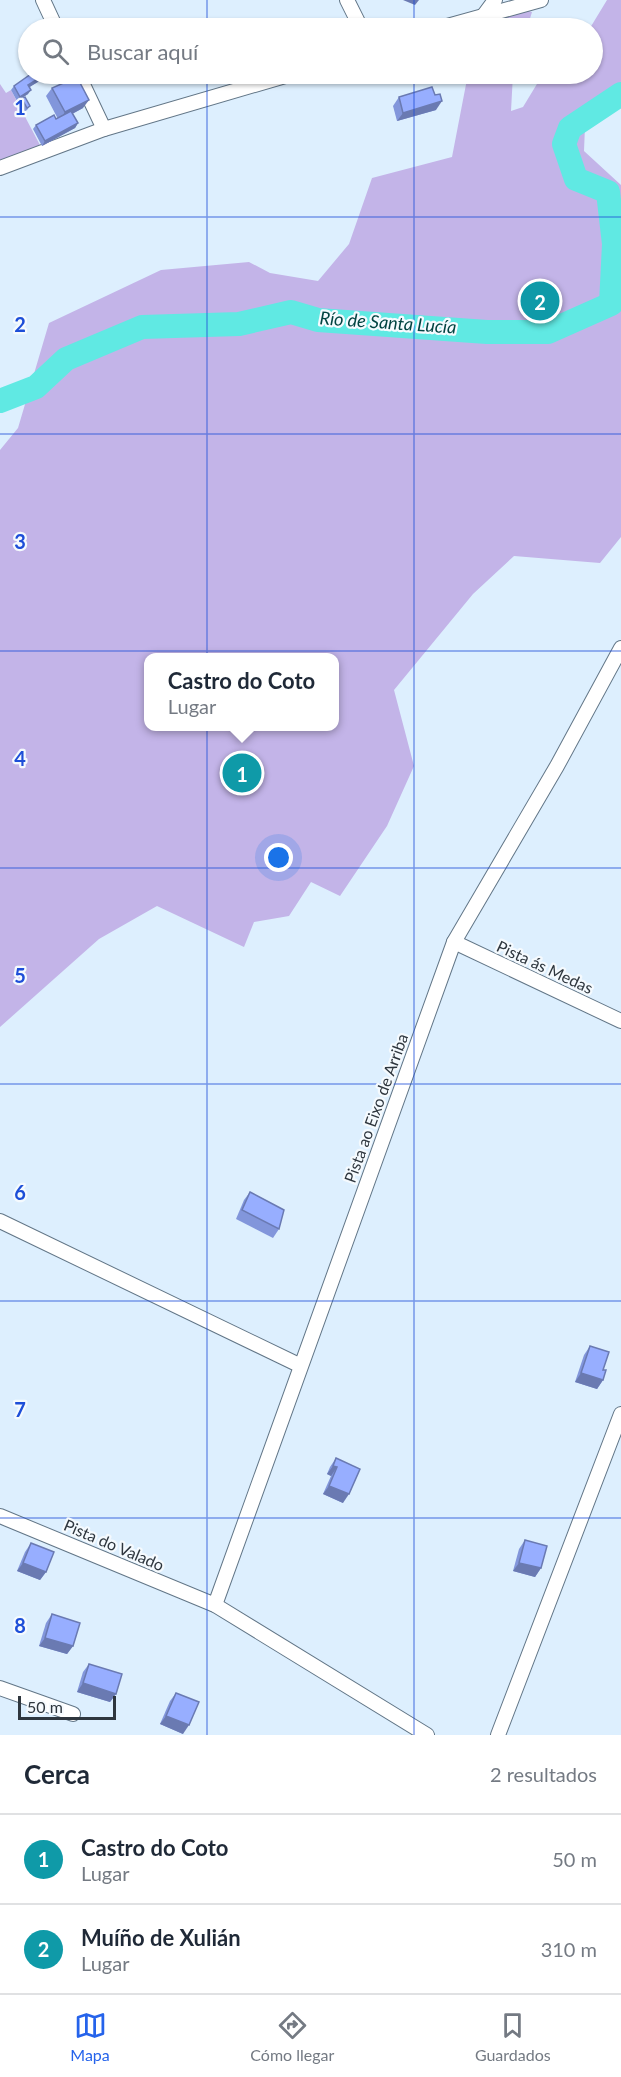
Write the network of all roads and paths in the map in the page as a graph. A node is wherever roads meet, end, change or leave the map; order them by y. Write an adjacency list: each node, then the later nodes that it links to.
1 (43, 0): 6 (street)
2 (347, 0): 7 (street)
3 (495, 0): 5 (street)
4 (541, 0): 5 (street)
5 (484, 15): 8 (street)
6 (51, 18)
7 (356, 18)
8 (474, 18)
9 (83, 84): 11 (street)
10 (258, 84): 11 (street)
11 (104, 129): 12 (street)
12 (0, 168)
13 (621, 648): 14 (street, Pista ao Eixo de Arriba)
14 (454, 942): 15 (street, Pista ás Medas); 17 (street, Pista ao Eixo de Arriba)
15 (621, 1022)
16 (0, 1221): 17 (street)
17 (299, 1365): 20 (street, Pista ao Eixo de Arriba)
18 (621, 1414): 24 (street)
19 (0, 1516): 20 (street, Pista do Valado)
20 (215, 1605): 23 (street, Pista do Valado)
21 (0, 1688): 22 (street)
22 (73, 1714)
23 (427, 1735)
24 (498, 1735)

